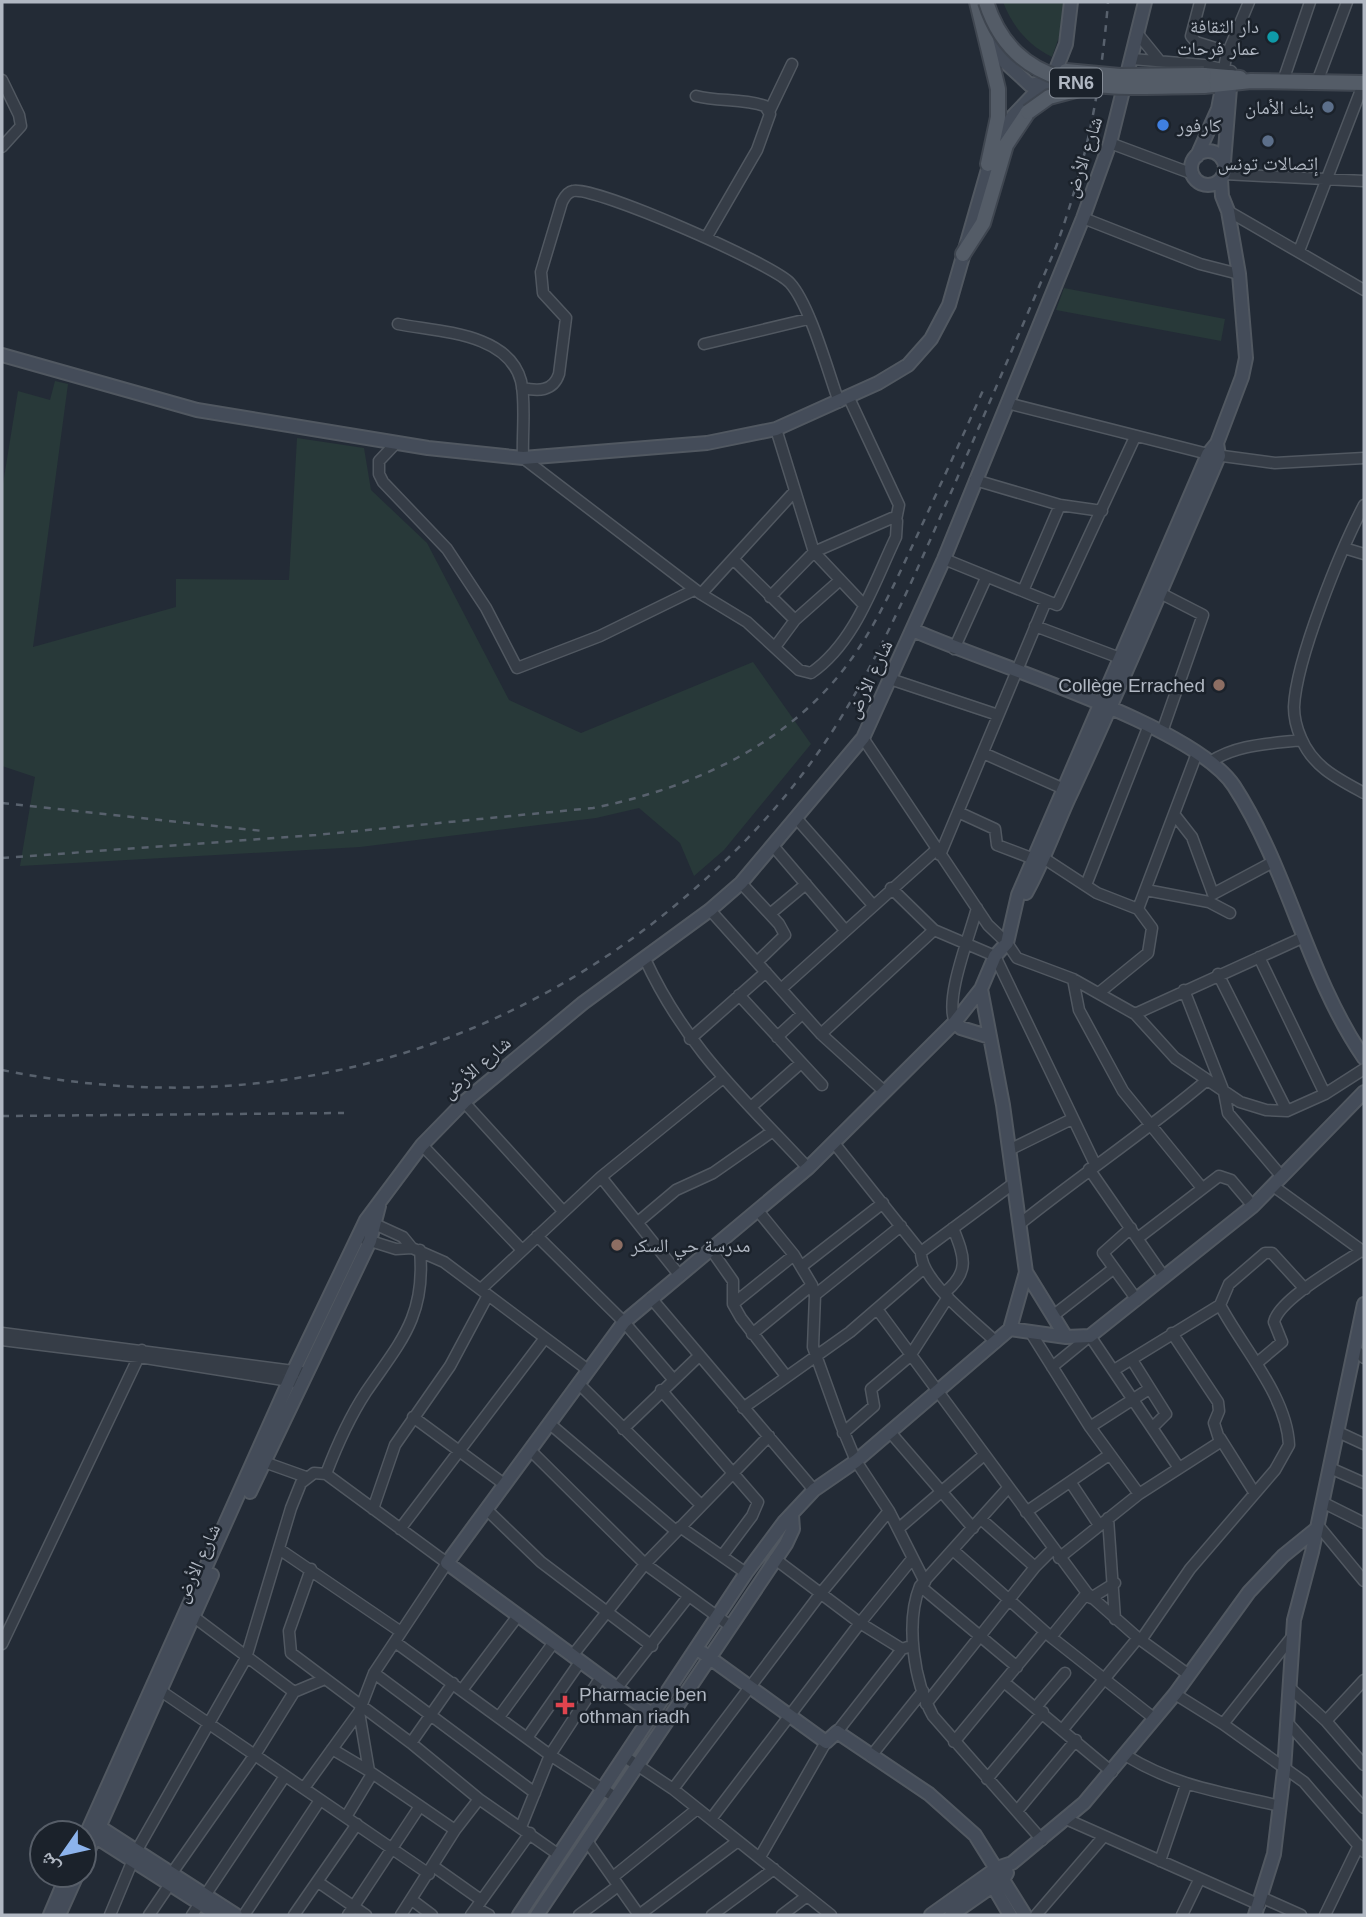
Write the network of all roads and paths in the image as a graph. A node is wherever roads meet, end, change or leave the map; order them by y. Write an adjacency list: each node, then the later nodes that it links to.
1 (995, 2): 17 (main road, RN6, bridge)
2 (1070, 2): 19 (street)
3 (1145, 2): 9 (street, شارع الأرض)
4 (1200, 2): 11 (street)
5 (1249, 2): 10 (street)
6 (1310, 2): 18 (street)
7 (1347, 2): 20 (street)
8 (980, 3): 19 (street); 22 (main road, RN6, bridge); 28 (main road)
9 (1137, 33): 12 (street, شارع الأرض); 13 (street)
10 (1235, 40): 11 (street); 15 (street)
11 (1228, 52): 15 (street)
12 (1132, 59): 13 (street); 25 (street, شارع الأرض)
13 (1159, 60): 15 (street)
14 (792, 64): 24 (street)
15 (1227, 77): 17 (main road, RN6); 18 (main road, RN6); 27 (street); 29 (street)
16 (2, 80): 26 (street)
17 (1204, 80): 22 (main road, RN6, bridge)
18 (1283, 81): 20 (main road, RN6)
19 (1047, 82): 28 (street)
20 (1317, 82): 21 (main road, RN6)
21 (1364, 83): 31 (street)
22 (1098, 86): 39 (main road, bridge)
23 (696, 96): 24 (street)
24 (769, 112): 37 (street)
25 (1110, 143): 30 (street); 36 (street, شارع الأرض)
26 (2, 147)
27 (1197, 156): 29 (street); 30 (street)
28 (988, 164): 39 (street)
29 (1223, 172): 31 (street); 33 (street); 34 (street)
30 (1193, 174): 33 (street)
31 (1328, 180): 32 (street); 38 (street)
32 (1364, 181)
33 (1205, 185): 34 (street)
34 (1222, 196): 35 (street)
35 (1228, 211): 38 (street); 40 (street)
36 (1083, 218): 40 (street); 48 (street, شارع الأرض)
37 (706, 238): 42 (street); 46 (street)
38 (1299, 251): 41 (street)
39 (963, 254): 47 (street)
40 (1240, 274): 52 (street)
41 (1364, 290)
42 (808, 319): 44 (street); 47 (street)
43 (398, 324): 46 (street)
44 (704, 344)
45 (2, 355): 51 (street)
46 (522, 388): 53 (street)
47 (844, 400): 49 (street); 60 (street)
48 (1007, 403): 50 (street); 55 (street, شارع الأرض)
49 (776, 429): 53 (street); 56 (street)
50 (1135, 437): 52 (street); 59 (street)
51 (396, 443): 53 (street); 69 (street)
52 (1214, 451): 54 (street); 70 (street); 79 (street)
53 (523, 458): 69 (street)
54 (1364, 458)
55 (975, 480): 57 (street); 65 (street, شارع الأرض)
56 (794, 492): 62 (street); 64 (street)
57 (1060, 505): 59 (street); 68 (street)
58 (1364, 505): 61 (street)
59 (1101, 511): 72 (street)
60 (896, 520): 62 (street); 73 (street)
61 (1344, 548): 63 (street); 87 (street)
62 (814, 552): 67 (street); 71 (street)
63 (1364, 554)
64 (733, 559): 69 (street); 71 (street)
65 (944, 559): 66 (street); 76 (street, شارع الأرض)
66 (986, 578): 68 (street); 78 (street)
67 (839, 580): 73 (street); 74 (street)
68 (1023, 591): 72 (street)
69 (697, 592): 77 (street)
70 (1160, 593): 82 (street); 85 (street)
71 (770, 597): 74 (street)
72 (1045, 601): 75 (street)
73 (864, 605): 77 (street)
74 (795, 620): 77 (street)
75 (1035, 626): 79 (street); 80 (street)
76 (913, 630): 78 (street); 81 (street, شارع الأرض)
77 (775, 647)
78 (954, 649): 80 (street)
79 (1120, 658): 82 (street)
80 (1016, 672): 82 (street); 83 (street)
81 (890, 679): 83 (street); 86 (street, شارع الأرض)
82 (1105, 707): 84 (street); 91 (street); 98 (street)
83 (998, 715): 88 (street)
84 (1149, 725): 85 (street); 102 (street)
85 (1162, 732): 89 (street)
86 (863, 738): 95 (street, شارع الأرض); 97 (street)
87 (1301, 740): 90 (street); 92 (street)
88 (983, 753): 91 (street); 93 (street)
89 (1197, 753): 90 (street); 94 (street)
90 (1210, 762): 99 (street)
91 (1064, 789): 98 (street)
92 (1364, 793)
93 (958, 812): 97 (street); 98 (street)
94 (1174, 814): 104 (street); 105 (street)
95 (797, 820): 96 (street, شارع الأرض); 106 (street)
96 (774, 847): 100 (street, شارع الأرض); 101 (street)
97 (938, 852): 103 (street); 107 (street)
98 (1039, 859): 102 (street); 116 (street)
99 (1273, 862): 105 (street); 114 (street)
100 (741, 883): 109 (street, شارع الأرض); 111 (street)
101 (806, 884): 111 (street); 112 (street)
102 (1086, 885): 108 (street)
103 (891, 888): 106 (street); 113 (street)
104 (1146, 890): 105 (street); 108 (street)
105 (1211, 898): 110 (street)
106 (872, 904): 112 (street)
107 (977, 908): 115 (street); 116 (street)
108 (1138, 909): 127 (street)
109 (710, 910): 119 (street, شارع الأرض); 120 (street)
110 (1230, 913)
111 (770, 914): 120 (street)
112 (844, 929): 124 (street)
113 (934, 930): 115 (street); 132 (street)
114 (1304, 937): 118 (street); 136 (street)
115 (968, 943): 117 (street); 131 (street)
116 (1007, 943): 117 (street); 123 (street)
117 (995, 956): 125 (street); 149 (street)
118 (1258, 957): 122 (street); 145 (street)
119 (645, 959): 135 (street); 146 (street, شارع الأرض)
120 (757, 962): 121 (street)
121 (766, 972): 124 (street); 128 (street)
122 (1219, 974): 126 (street); 148 (street)
123 (1073, 979): 127 (street); 150 (street)
124 (781, 989): 129 (street)
125 (981, 989): 131 (street); 134 (street)
126 (1184, 990): 130 (street); 143 (street)
127 (1100, 992): 130 (street)
128 (739, 995): 133 (street); 135 (street)
129 (802, 1014): 132 (street); 133 (street)
130 (1135, 1014): 140 (street)
131 (956, 1022): 134 (street); 142 (street)
132 (821, 1034): 142 (street)
133 (777, 1037): 137 (street)
134 (990, 1037): 154 (street)
135 (690, 1039): 139 (street)
136 (1364, 1058)
137 (801, 1063): 141 (street); 147 (street)
138 (1364, 1069): 145 (street)
139 (723, 1078): 147 (street); 157 (street)
140 (1207, 1080): 143 (street); 150 (street)
141 (822, 1085)
142 (885, 1092): 152 (street)
143 (1224, 1092): 148 (street); 158 (street)
144 (1364, 1092): 158 (street)
145 (1325, 1094): 148 (street)
146 (464, 1102): 153 (street, شارع الأرض); 163 (street)
147 (751, 1107): 151 (street)
148 (1287, 1111)
149 (1072, 1119): 154 (street); 155 (street)
150 (1151, 1127): 155 (street); 160 (street)
151 (773, 1131): 156 (street); 166 (street)
152 (834, 1143): 156 (street); 161 (street)
153 (422, 1145): 165 (street, شارع الأرض); 176 (street)
154 (1009, 1150): 159 (street)
155 (1092, 1166): 167 (street); 170 (street)
156 (808, 1168): 164 (street)
157 (601, 1177): 163 (street); 166 (street)
158 (1277, 1181): 162 (street); 178 (street)
159 (1014, 1183): 167 (street); 169 (street)
160 (1202, 1188): 162 (street); 173 (street)
161 (883, 1203): 168 (street); 181 (street)
162 (1253, 1206): 186 (street)
163 (563, 1211): 171 (street)
164 (758, 1212): 177 (street); 180 (street)
165 (371, 1222): 172 (street, شارع الأرض); 174 (street, شارع الأرض); 175 (street)
166 (638, 1222): 185 (street)
167 (1021, 1223): 184 (street)
168 (901, 1227): 179 (street); 188 (street)
169 (953, 1228): 179 (street); 190 (street)
170 (1132, 1228): 173 (street); 183 (street)
171 (537, 1236): 176 (street); 198 (street)
172 (356, 1237): 174 (street); 220 (street, شارع الأرض)
173 (1138, 1238): 186 (street)
174 (370, 1241): 175 (street); 220 (street, شارع الأرض)
175 (416, 1249): 189 (street); 248 (street)
176 (522, 1250): 189 (street)
177 (712, 1251): 185 (street); 193 (street)
178 (1363, 1251): 187 (street)
179 (921, 1252): 182 (street)
180 (794, 1255): 181 (street); 193 (street)
181 (802, 1266): 188 (street)
182 (924, 1268): 190 (street); 196 (street)
183 (1113, 1269): 192 (street); 197 (street)
184 (1026, 1272): 197 (street); 199 (street)
185 (680, 1276): 191 (street)
186 (1164, 1277): 192 (street)
187 (1305, 1289): 195 (street); 215 (street)
188 (813, 1290): 202 (street); 212 (street)
189 (484, 1292): 206 (street); 228 (street)
190 (946, 1295): 208 (street); 213 (street)
191 (651, 1298): 198 (street); 211 (street)
192 (1137, 1300): 204 (street)
193 (733, 1304): 202 (street)
194 (1364, 1304): 210 (street)
195 (1220, 1305): 201 (street); 215 (street)
196 (877, 1309): 212 (street); 213 (street)
197 (1054, 1315): 205 (street)
198 (624, 1322): 217 (street); 221 (street)
199 (1010, 1329): 203 (street); 208 (street)
200 (2, 1333): 209 (street)
201 (1172, 1333): 214 (street); 237 (street)
202 (752, 1334): 219 (street)
203 (1031, 1334): 205 (street); 216 (street)
204 (1090, 1336): 205 (street); 216 (street); 218 (street)
205 (1066, 1337)
206 (545, 1338): 217 (street); 239 (street)
207 (2, 1340): 209 (street)
208 (996, 1342): 225 (street)
209 (141, 1353): 220 (street); 306 (street)
210 (1360, 1354): 234 (street)
211 (699, 1356): 221 (street); 227 (street)
212 (815, 1356): 219 (street); 235 (street)
213 (910, 1356): 225 (street); 235 (street)
214 (1132, 1360): 218 (street); 223 (street)
215 (1257, 1363): 256 (street)
216 (1052, 1367): 230 (street)
217 (588, 1370): 222 (street)
218 (1114, 1370): 226 (street)
219 (786, 1376): 227 (street)
220 (297, 1377): 244 (street, شارع الأرض); 336 (street, شارع الأرض)
221 (673, 1379): 224 (street)
222 (579, 1384): 229 (street); 232 (street)
223 (1149, 1389): 226 (street); 231 (street)
224 (661, 1390): 232 (street); 247 (street)
225 (937, 1392): 233 (street); 241 (street)
226 (1134, 1400): 230 (street); 231 (street)
227 (743, 1408): 236 (street)
228 (413, 1417): 239 (street); 260 (street)
229 (550, 1424): 240 (street); 271 (street)
230 (1090, 1427): 242 (street)
231 (1153, 1427): 245 (street)
232 (624, 1429): 259 (street)
233 (890, 1432): 243 (street); 255 (street)
234 (1338, 1432): 238 (street); 246 (street)
235 (843, 1433): 243 (street)
236 (769, 1436): 247 (street); 254 (street)
237 (1220, 1438): 245 (street); 256 (street)
238 (1364, 1444)
239 (460, 1450): 252 (street); 270 (street)
240 (530, 1450): 252 (street); 280 (street)
241 (984, 1455): 253 (street); 255 (street)
242 (1110, 1455): 250 (street); 257 (street)
243 (856, 1461): 254 (street); 262 (street)
244 (264, 1462): 249 (street); 295 (street, شارع الأرض)
245 (1179, 1468): 257 (street)
246 (1330, 1468): 251 (street); 258 (street)
247 (733, 1473): 259 (street); 276 (street)
248 (326, 1474): 249 (street); 260 (street)
249 (306, 1477): 273 (street)
250 (1071, 1483): 263 (street); 266 (street)
251 (1364, 1483)
252 (504, 1484): 261 (street)
253 (1008, 1488): 263 (street); 265 (street)
254 (814, 1490): 264 (street)
255 (941, 1492): 269 (street); 272 (street)
256 (1254, 1492): 302 (street)
257 (1139, 1494): 266 (street)
258 (1322, 1502): 267 (street); 268 (street)
259 (700, 1504): 271 (street)
260 (373, 1509): 270 (street)
261 (486, 1509): 279 (street); 292 (street)
262 (889, 1511): 272 (street); 288 (street)
263 (1026, 1512): 275 (street)
264 (792, 1515): 277 (street); 284 (street)
265 (981, 1520): 269 (street); 281 (street)
266 (1104, 1522): 275 (street); 286 (street)
267 (1364, 1523)
268 (1316, 1527): 282 (street); 303 (street); 317 (street)
269 (973, 1528): 274 (street)
270 (400, 1529): 279 (street)
271 (678, 1529): 276 (street); 280 (street)
272 (898, 1529): 278 (street)
273 (279, 1549): 283 (street); 311 (street)
274 (954, 1551): 287 (street); 291 (street)
275 (1056, 1554): 281 (street); 289 (street)
276 (722, 1556): 284 (street)
277 (775, 1559): 288 (street); 298 (street)
278 (912, 1559): 287 (street); 297 (street)
279 (447, 1563): 294 (street); 299 (street)
280 (645, 1564): 290 (street); 292 (street)
281 (1035, 1567): 291 (street)
282 (1360, 1568): 285 (street)
283 (311, 1569): 299 (street); 319 (street)
284 (746, 1573): 293 (street)
285 (1364, 1581)
286 (1115, 1583): 289 (street); 296 (street)
287 (922, 1584): 301 (street); 308 (street)
288 (821, 1593): 297 (street); 324 (street)
289 (1089, 1595): 296 (street); 300 (street)
290 (688, 1597): 293 (street); 307 (street)
291 (1009, 1600): 300 (street); 301 (street)
292 (608, 1609): 307 (street); 313 (street)
293 (718, 1616): 298 (street); 309 (street)
294 (517, 1617): 305 (street); 327 (street)
295 (194, 1618): 311 (street); 328 (street, شارع الأرض)
296 (1115, 1619): 302 (street)
297 (860, 1623): 310 (street); 338 (street)
298 (729, 1625): 312 (street)
299 (401, 1632): 304 (street)
300 (1048, 1635): 314 (street); 320 (street)
301 (982, 1636): 314 (street); 332 (street)
302 (1140, 1639): 317 (street); 320 (street)
303 (1290, 1639): 325 (street); 345 (street)
304 (395, 1642): 315 (street); 322 (street)
305 (554, 1642): 313 (street); 339 (street)
306 (2, 1644)
307 (652, 1646): 326 (street)
308 (913, 1646): 310 (street); 329 (street)
309 (697, 1648): 312 (street); 337 (street)
310 (902, 1649): 347 (street)
311 (246, 1658): 330 (street); 343 (street)
312 (709, 1658): 324 (street); 344 (street)
313 (576, 1659): 318 (street); 348 (street)
314 (1017, 1667): 321 (street)
315 (374, 1673): 333 (street); 335 (street)
316 (1065, 1673): 334 (street)
317 (1189, 1675): 331 (street)
318 (601, 1677): 326 (street); 355 (street)
319 (325, 1679): 330 (street); 333 (street)
320 (1104, 1680): 340 (street); 346 (street)
321 (1004, 1682): 334 (street); 351 (street)
322 (453, 1683): 327 (street); 335 (street)
323 (1363, 1684): 341 (street)
324 (751, 1687): 338 (street); 367 (street)
325 (1290, 1687): 341 (street); 342 (street)
326 (616, 1689): 337 (street)
327 (462, 1690): 339 (street)
328 (161, 1691): 336 (street, شارع الأرض); 343 (street)
329 (923, 1691): 332 (street); 357 (street)
330 (294, 1692): 354 (street)
331 (1175, 1694): 340 (street); 345 (street)
332 (926, 1704): 351 (street)
333 (360, 1709): 352 (street); 353 (street); 362 (street)
334 (1039, 1710): 346 (street); 364 (street)
335 (430, 1715): 352 (street); 369 (street)
336 (145, 1716): 379 (street, شارع الأرض)
337 (652, 1716): 344 (street); 359 (street)
338 (789, 1716): 350 (street); 380 (street)
339 (499, 1717): 348 (street)
340 (1155, 1719): 356 (street)
341 (1326, 1720): 358 (street)
342 (1287, 1722): 360 (street); 375 (street)
343 (211, 1723): 354 (street); 392 (street)
344 (664, 1723): 359 (street)
345 (1223, 1724): 360 (street)
346 (1063, 1729): 349 (street)
347 (837, 1732): 350 (street); 357 (street)
348 (527, 1738): 355 (street)
349 (1076, 1740): 361 (street); 377 (street)
350 (826, 1742): 394 (street)
351 (954, 1742): 364 (street)
352 (411, 1743): 371 (street)
353 (332, 1749): 362 (street); 366 (street)
354 (256, 1753): 363 (street); 399 (street)
355 (550, 1755): 368 (street); 369 (street)
356 (1125, 1755): 361 (street); 365 (street)
357 (871, 1756): 398 (street)
358 (1362, 1758)
359 (630, 1761): 367 (street); 368 (street); 370 (street)
360 (1284, 1770): 373 (street); 391 (street)
361 (1112, 1772): 381 (street)
362 (370, 1773): 374 (street); 378 (street)
363 (285, 1776): 366 (street); 406 (street)
364 (987, 1779): 377 (street)
365 (1186, 1785): 373 (street); 395 (street)
366 (304, 1788): 372 (street)
367 (673, 1789): 376 (street)
368 (603, 1790): 370 (street); 393 (street)
369 (535, 1793): 384 (street)
370 (615, 1797): 388 (street)
371 (479, 1799): 383 (street); 384 (street)
372 (320, 1800): 378 (street); 418 (street)
373 (1280, 1806): 408 (street)
374 (420, 1807): 383 (street); 390 (street)
375 (1364, 1808)
376 (697, 1809): 380 (street); 401 (street)
377 (1017, 1811): 387 (street)
378 (346, 1817): 382 (street)
379 (98, 1819)
380 (711, 1819): 389 (street)
381 (1066, 1819): 386 (street); 387 (street)
382 (357, 1824): 390 (street); 402 (street)
383 (455, 1830): 397 (street)
384 (525, 1830): 393 (street); 409 (street)
385 (98, 1834): 392 (street)
386 (1104, 1836): 395 (street); 434 (street)
387 (1042, 1840): 398 (street)
388 (587, 1841): 401 (street); 425 (street)
389 (738, 1841): 394 (street); 401 (street)
390 (393, 1848): 397 (street); 410 (street)
391 (1362, 1849): 437 (street)
392 (136, 1855): 399 (street); 413 (street)
393 (559, 1856): 424 (street)
394 (760, 1857): 396 (street)
395 (1160, 1861): 400 (street)
396 (774, 1869): 405 (street); 427 (street)
397 (431, 1870): 407 (street); 409 (street)
398 (995, 1877): 430 (street); 431 (street); 432 (street); 433 (street)
399 (171, 1879): 406 (street); 414 (street)
400 (1199, 1880): 408 (street); 435 (street)
401 (616, 1881): 426 (street)
402 (318, 1882): 410 (street); 419 (street)
403 (61, 1889): 411 (street)
404 (71, 1889): 412 (street)
405 (807, 1896): 428 (street); 429 (street)
406 (203, 1899): 415 (street); 416 (street); 417 (street)
407 (412, 1900): 421 (street); 422 (street)
408 (1259, 1906): 436 (street)
409 (476, 1908): 423 (street)
410 (350, 1911): 420 (street)
411 (50, 1915)
412 (59, 1915)
413 (110, 1915)
414 (149, 1915)
415 (192, 1915)
416 (218, 1915)
417 (236, 1915)
418 (244, 1915)
419 (294, 1915)
420 (366, 1915)
421 (401, 1915)
422 (432, 1915)
423 (489, 1915)
424 (520, 1915)
425 (537, 1915)
426 (579, 1915)
427 (712, 1915)
428 (782, 1915)
429 (831, 1915)
430 (931, 1915)
431 (951, 1915)
432 (1010, 1915)
433 (1025, 1915)
434 (1036, 1915)
435 (1182, 1915)
436 (1301, 1915)
437 (1325, 1915)

